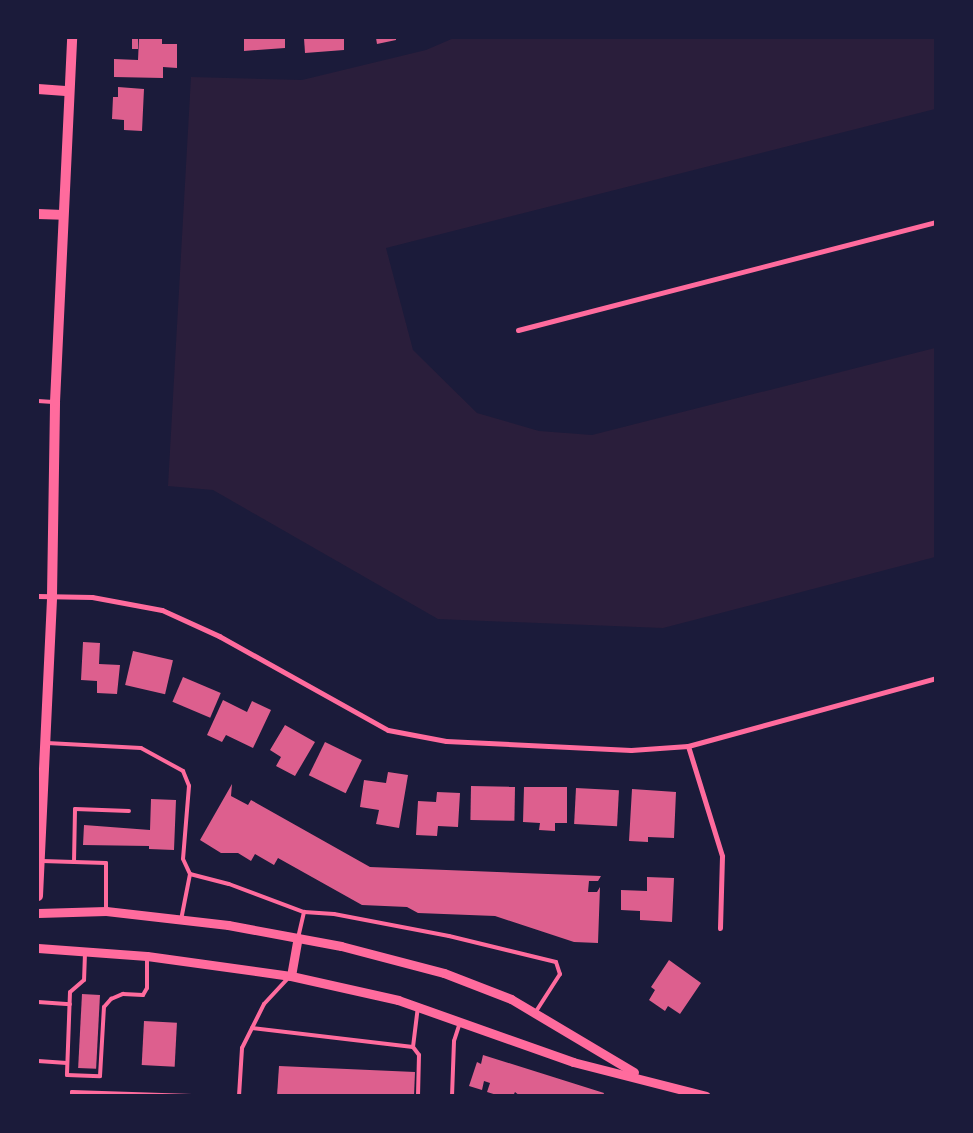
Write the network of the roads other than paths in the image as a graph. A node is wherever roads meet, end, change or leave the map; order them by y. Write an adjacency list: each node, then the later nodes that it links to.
1 (72, 38): 3 (main road)
2 (38, 89): 3 (main road)
3 (69, 91): 5 (main road)
4 (38, 214): 5 (main road)
5 (63, 215): 9 (main road)
6 (936, 222): 7 (street)
7 (518, 330)
8 (38, 401): 9 (lane)
9 (55, 402): 11 (main road)
10 (38, 596): 11 (street)
11 (52, 596): 13 (main road); 14 (street)
12 (936, 678): 14 (street)
13 (46, 743): 16 (main road); 18 (lane)
14 (688, 746): 24 (street)
15 (129, 811): 17 (lane)
16 (41, 861): 17 (lane); 19 (main road)
17 (74, 862): 20 (lane)
18 (190, 874): 21 (lane); 23 (lane)
19 (38, 896)
20 (106, 912): 22 (street); 23 (street)
21 (304, 912): 25 (lane); 33 (lane)
22 (38, 913)
23 (182, 920): 25 (street)
24 (720, 928)
25 (298, 938): 29 (street); 33 (street)
26 (38, 948): 27 (street)
27 (85, 953): 28 (street); 31 (lane)
28 (147, 956): 29 (street); 38 (lane)
29 (291, 976): 32 (street); 35 (lane)
30 (38, 1002): 31 (lane)
31 (70, 1004): 38 (lane)
32 (418, 1008): 34 (street); 36 (lane)
33 (535, 1014): 39 (street)
34 (460, 1022): 39 (street); 46 (lane)
35 (252, 1028): 36 (lane); 44 (lane)
36 (413, 1047): 45 (lane)
37 (38, 1062): 38 (lane)
38 (67, 1063)
39 (655, 1081): 40 (street)
40 (676, 1091): 47 (street)
41 (113, 1094): 42 (lane); 43 (lane)
42 (72, 1096)
43 (192, 1096)
44 (239, 1096)
45 (418, 1096)
46 (452, 1096)
47 (706, 1096)

